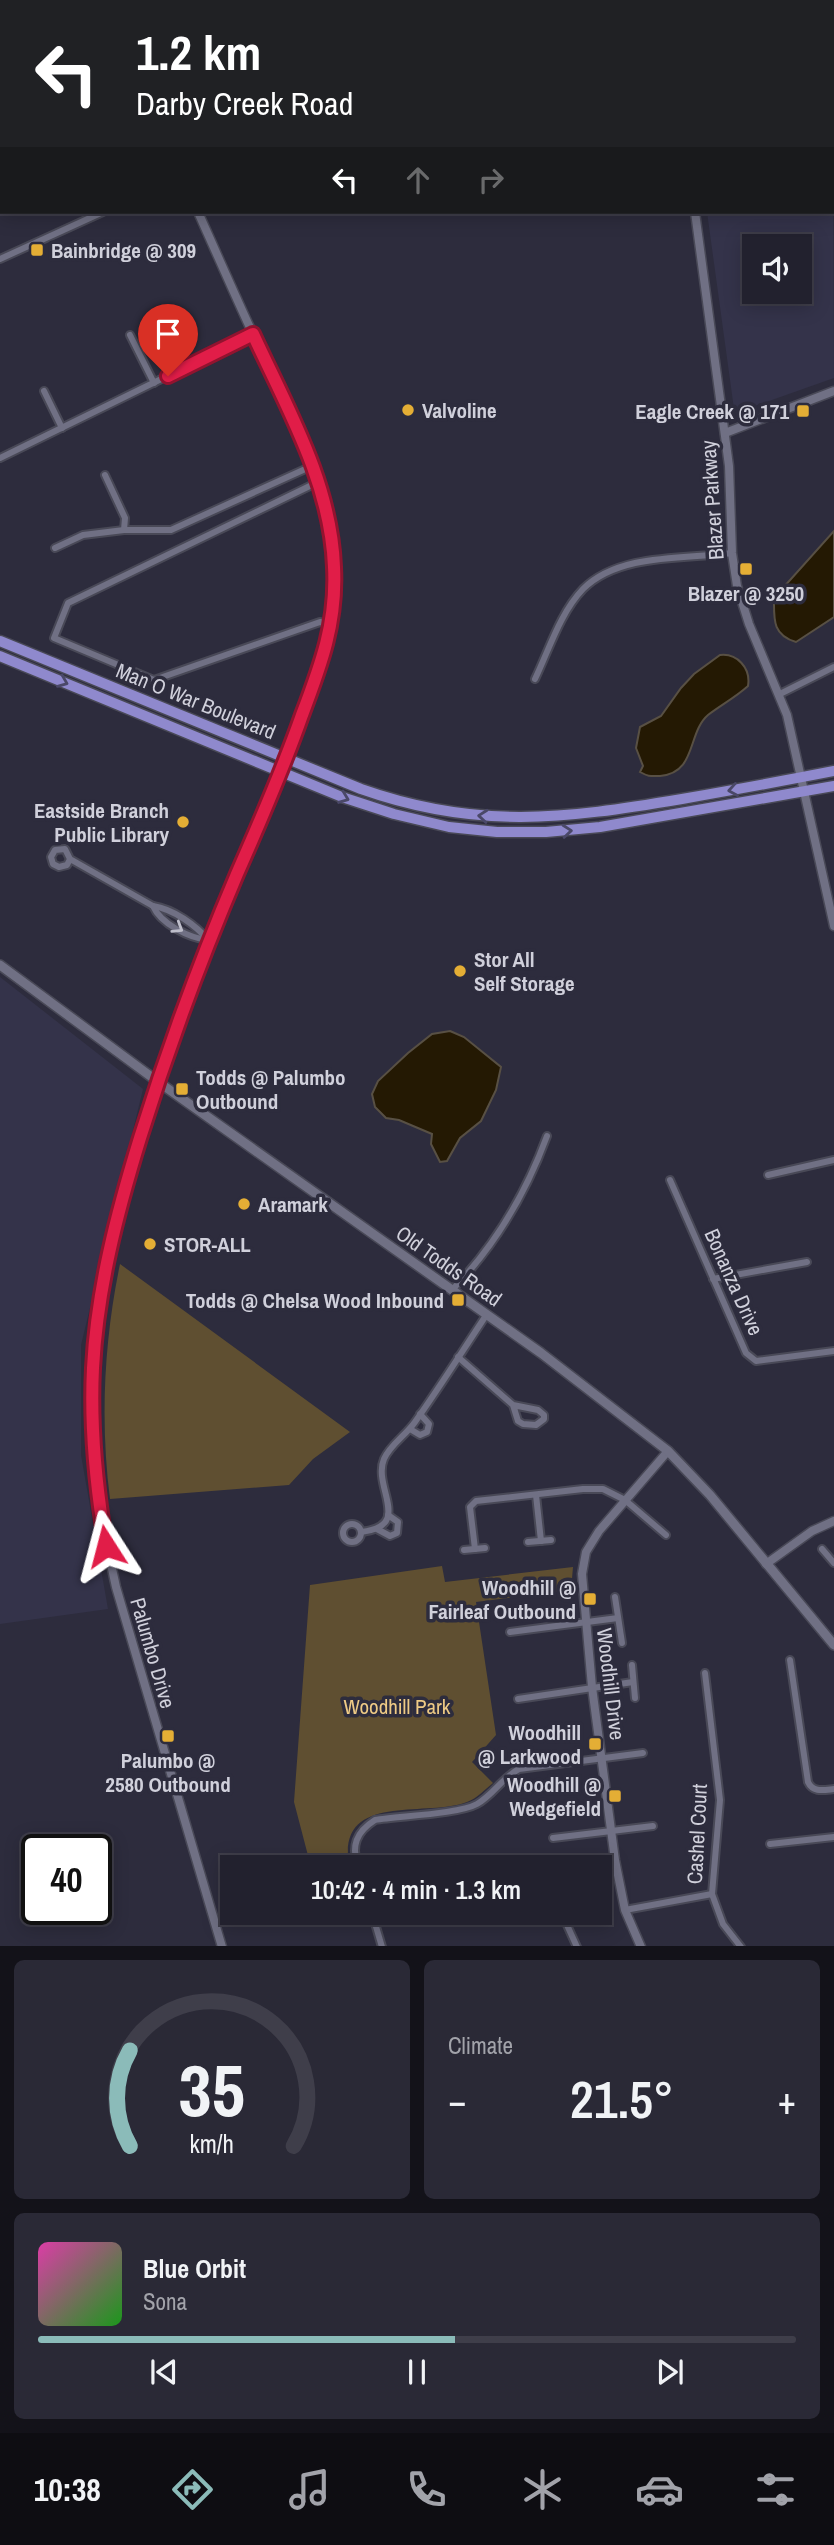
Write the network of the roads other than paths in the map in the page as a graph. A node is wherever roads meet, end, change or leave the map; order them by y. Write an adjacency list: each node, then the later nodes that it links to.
1 (99, 214): 4 (street)
2 (199, 214): 5 (street, Palumbo Drive)
3 (695, 214): 11 (street, Blazer Parkway)
4 (0, 259)
5 (253, 334): 7 (street); 13 (street, Palumbo Drive)
6 (130, 335): 7 (street)
7 (154, 383): 10 (street)
8 (44, 391): 10 (street)
9 (834, 391): 11 (street)
10 (62, 428): 12 (street)
11 (725, 433): 18 (street, Blazer Parkway)
12 (0, 458)
13 (312, 466): 15 (street, Palumbo Drive); 16 (street)
14 (105, 475): 16 (street)
15 (318, 482): 19 (street, Palumbo Drive); 19 (street)
16 (124, 530): 17 (street)
17 (55, 548)
18 (732, 553): 23 (street); 24 (street, Blazer Parkway)
19 (331, 625): 25 (street, Palumbo Drive)
20 (0, 641): 25 (main road, Man O War Boulevard)
21 (0, 656): 27 (main road, Man O War Boulevard, one-way to 27)
22 (834, 667): 24 (street)
23 (535, 679)
24 (780, 694): 28 (street, Blazer Parkway)
25 (286, 759): 27 (street, Palumbo Drive); 28 (main road, Man O War Boulevard, one-way to 25)
26 (834, 771): 28 (main road, Man O War Boulevard)
27 (281, 772): 30 (main road, Man O War Boulevard, one-way to 30); 33 (street, Palumbo Drive)
28 (800, 778): 30 (street, Blazer Parkway)
29 (834, 786): 30 (main road, Man O War Boulevard)
30 (804, 792): 32 (street, Blazer Parkway)
31 (70, 859): 33 (street)
32 (834, 926)
33 (209, 941): 35 (street, Palumbo Drive)
34 (0, 965): 35 (main road, Old Todds Road)
35 (157, 1081): 42 (main road, Old Todds Road); 92 (street, Palumbo Drive)
36 (547, 1136): 42 (street)
37 (834, 1160): 38 (street)
38 (768, 1175)
39 (670, 1180): 41 (street, Bonanza Drive)
40 (807, 1262): 41 (street)
41 (713, 1279): 44 (street, Bonanza Drive)
42 (452, 1290): 43 (main road, Old Todds Road)
43 (487, 1314): 45 (street); 49 (main road, Old Todds Road)
44 (834, 1351)
45 (458, 1357): 46 (street); 47 (street)
46 (513, 1405): 46 (street)
47 (421, 1414): 48 (street); 48 (street)
48 (410, 1429): 52 (street)
49 (668, 1451): 51 (street, Woodhill Drive); 65 (main road, Old Todds Road)
50 (536, 1495): 51 (street); 57 (street); 61 (street)
51 (625, 1500): 56 (street); 68 (street, Woodhill Drive)
52 (388, 1515): 54 (street); 54 (street)
53 (834, 1521): 65 (street)
54 (377, 1529): 55 (street)
55 (360, 1532)
56 (666, 1535)
57 (541, 1541): 58 (street); 59 (street)
58 (551, 1541)
59 (528, 1542)
60 (485, 1548): 61 (street)
61 (475, 1549): 63 (street)
62 (822, 1549): 64 (street)
63 (464, 1550)
64 (834, 1563)
65 (766, 1564): 71 (main road, Old Todds Road)
66 (615, 1597): 67 (street)
67 (618, 1618): 68 (street); 70 (street)
68 (585, 1621): 69 (street); 76 (street, Woodhill Drive)
69 (510, 1632)
70 (622, 1643)
71 (834, 1645)
72 (790, 1660): 81 (street)
73 (632, 1665): 75 (street)
74 (705, 1673): 88 (street, Cashel Court)
75 (634, 1682): 76 (street); 77 (street)
76 (592, 1687): 78 (street); 80 (street, Woodhill Drive)
77 (635, 1698)
78 (517, 1699)
79 (643, 1753): 80 (street)
80 (603, 1759): 83 (street, Woodhill Drive); 87 (street)
81 (834, 1789)
82 (653, 1826): 83 (street)
83 (612, 1830): 85 (street); 89 (street, Woodhill Drive)
84 (834, 1837): 86 (street)
85 (553, 1838)
86 (770, 1844)
87 (354, 1855)
88 (712, 1894): 89 (street); 96 (street, Cashel Court)
89 (625, 1910): 95 (street, Woodhill Drive)
90 (376, 1925): 93 (street)
91 (567, 1925): 94 (street)
92 (222, 1946)
93 (382, 1946)
94 (578, 1946)
95 (641, 1946)
96 (740, 1946)

